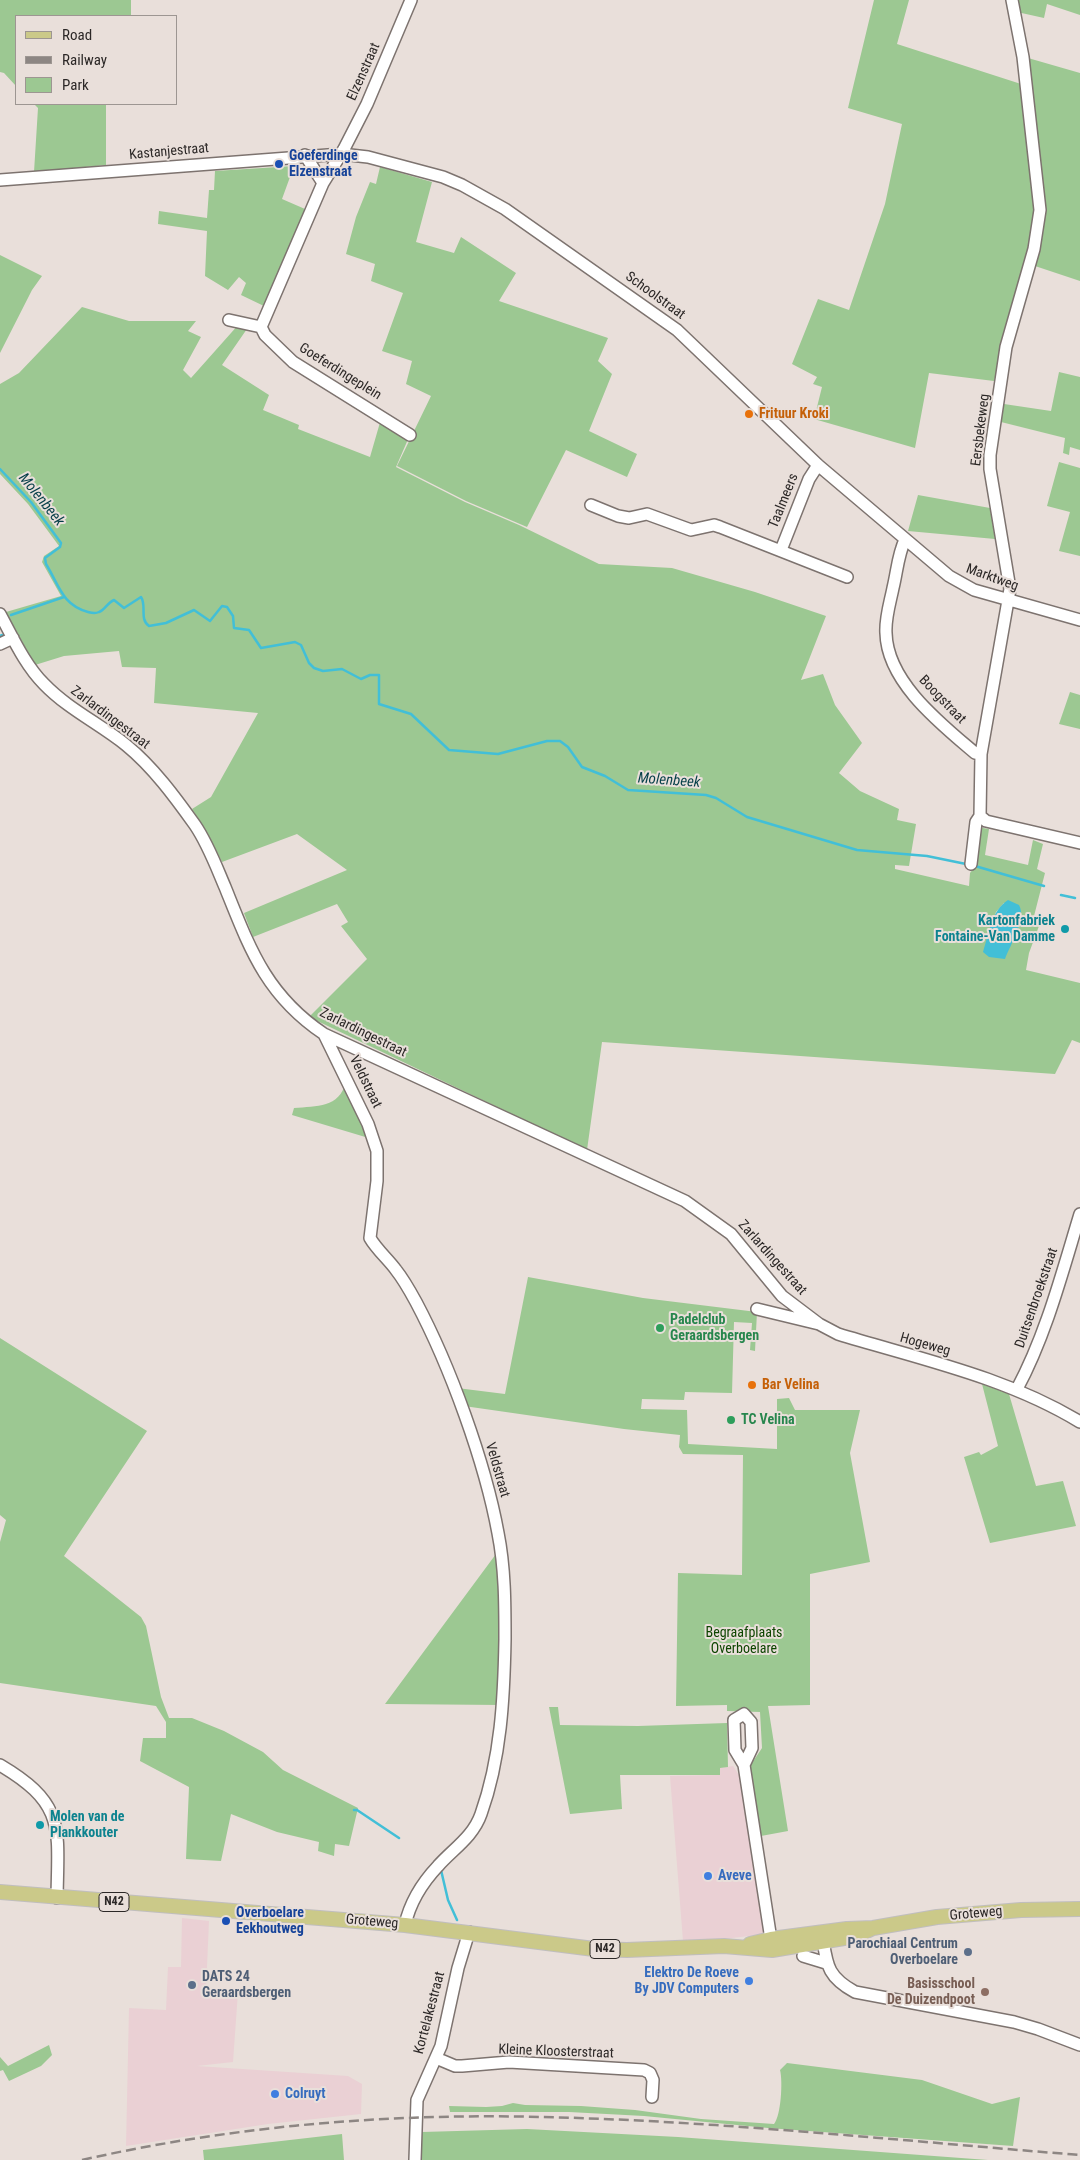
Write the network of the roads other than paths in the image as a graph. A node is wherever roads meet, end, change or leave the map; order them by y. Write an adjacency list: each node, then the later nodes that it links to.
1 (411, 0): 3 (street, Elzenstraat)
2 (1012, 0): 15 (street, Eersbekeweg)
3 (341, 154): 4 (street, Kastanjestraat); 6 (street); 10 (street, Schoolstraat)
4 (305, 156): 5 (street, Kastanjestraat); 6 (street)
5 (0, 180)
6 (323, 183): 8 (street)
7 (229, 320): 8 (street)
8 (261, 327): 9 (street, Goeferdingeplein)
9 (410, 435)
10 (818, 465): 12 (street, Schoolstraat); 13 (street, Taalmeers)
11 (591, 505): 13 (street, Taalmeers)
12 (905, 540): 15 (street, Marktweg); 20 (street, Boogstraat)
13 (781, 550): 14 (street, Taalmeers)
14 (847, 577)
15 (1007, 601): 17 (street, Marktweg); 20 (street, Eersbekeweg)
16 (0, 614): 18 (street, Zarlardingestraat)
17 (1080, 620)
18 (13, 638): 19 (street); 24 (street, Zarlardingestraat)
19 (0, 644)
20 (981, 754): 21 (street, Eersbekeweg)
21 (980, 816): 22 (street); 23 (street, Eersbekeweg)
22 (1080, 843)
23 (971, 864)
24 (324, 1034): 27 (street, Zarlardingestraat); 35 (street, Veldstraat)
25 (1080, 1214): 28 (street, Duitsenbroekstraat)
26 (757, 1309): 27 (street, Hogeweg)
27 (819, 1324): 28 (street, Hogeweg)
28 (1016, 1389): 29 (street, Hogeweg)
29 (1080, 1422)
30 (0, 1765): 33 (street)
31 (744, 1765): 38 (street)
32 (0, 1892): 33 (main road, Groteweg / N42)
33 (57, 1898): 35 (main road, Groteweg / N42)
34 (1080, 1909): 37 (main road, Groteweg / N42)
35 (405, 1925): 36 (main road, Groteweg / N42)
36 (468, 1932): 38 (main road, Groteweg / N42); 42 (street, Kortelakestraat)
37 (822, 1938): 38 (main road, Groteweg / N42); 40 (street)
38 (772, 1945)
39 (803, 1956): 40 (street)
40 (826, 1963): 41 (street)
41 (1080, 2045)
42 (436, 2058): 43 (street, Kleine Kloosterstraat); 44 (street, Kortelakestraat)
43 (652, 2098)
44 (415, 2160)

